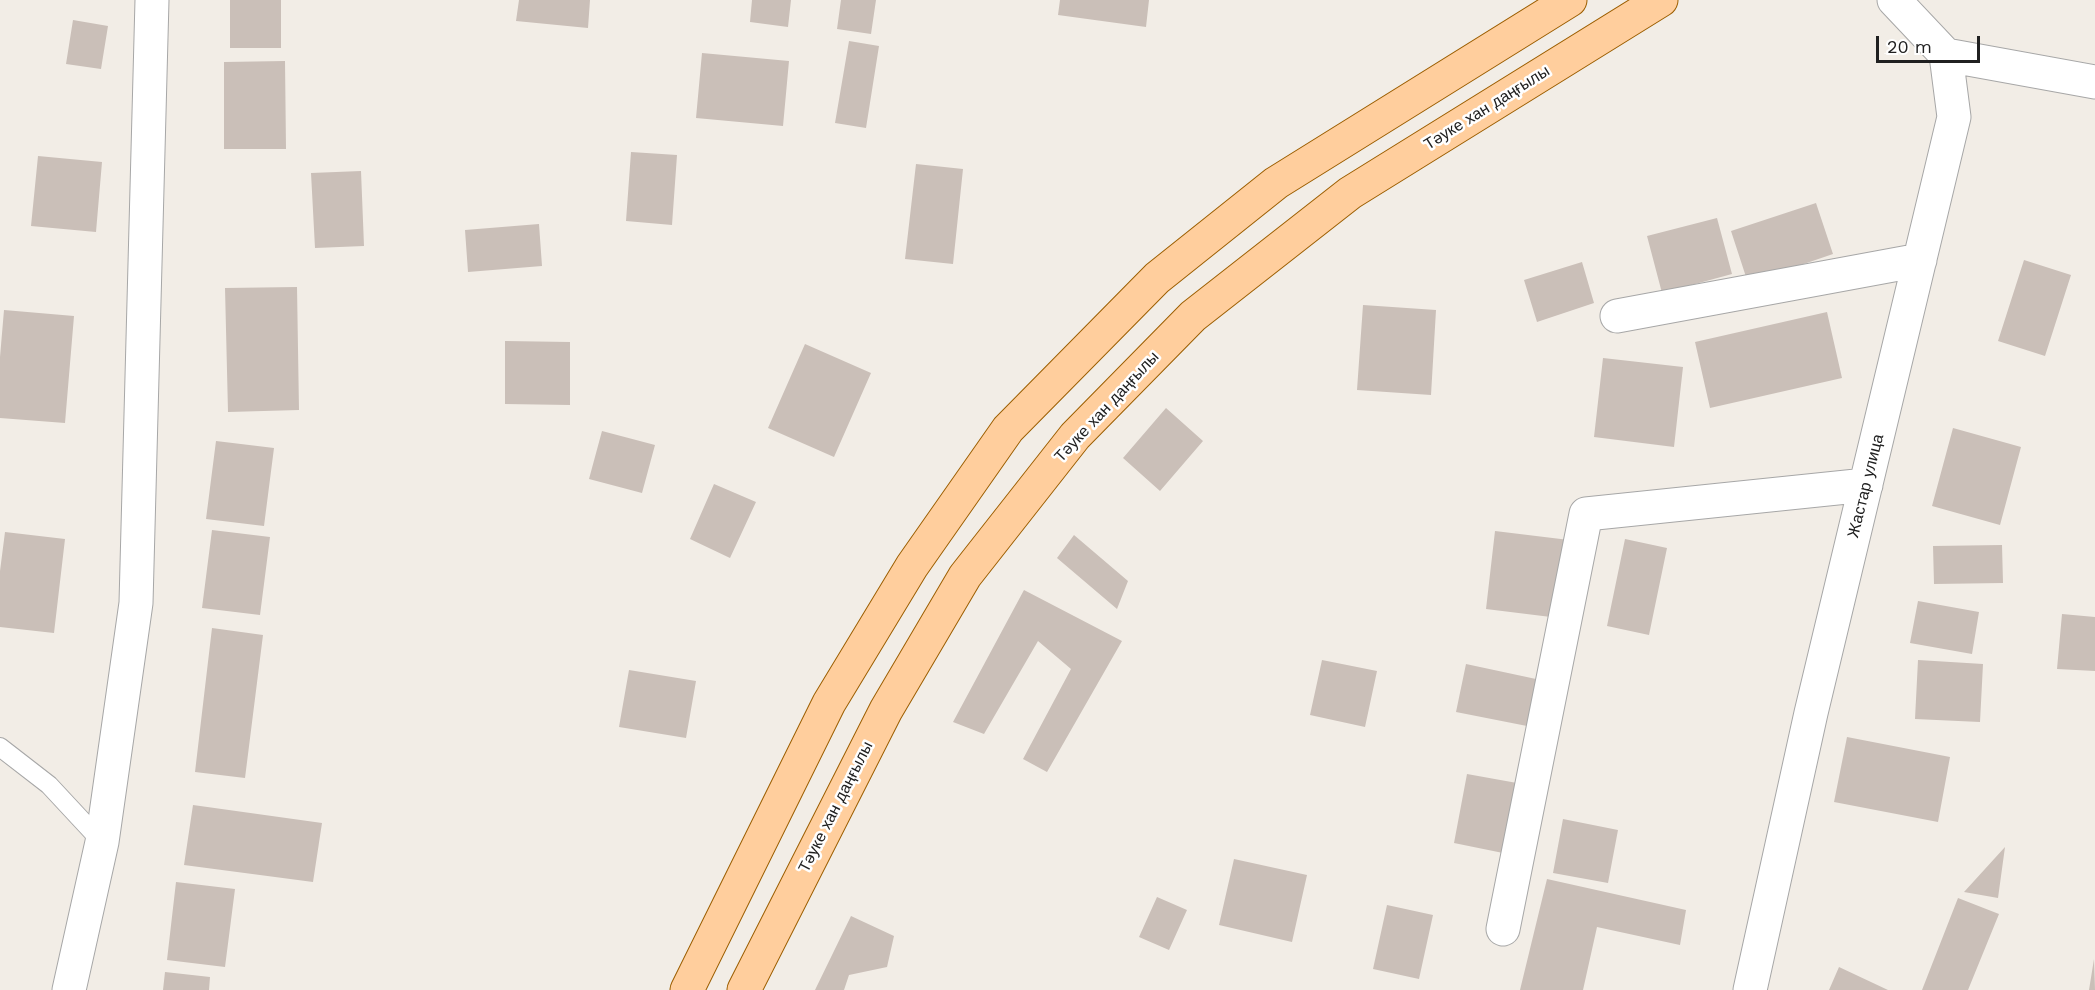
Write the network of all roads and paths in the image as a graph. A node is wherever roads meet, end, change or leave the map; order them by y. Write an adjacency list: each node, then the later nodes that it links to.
1 (153, 0): 11 (street)
2 (1570, 0): 14 (main road)
3 (1661, 0): 15 (main road, Тәуке хан даңғылы)
4 (1894, 0): 5 (street)
5 (1946, 55): 6 (street); 7 (street, Жастар улица)
6 (2095, 82)
7 (1920, 260): 8 (street); 9 (street, Жастар улица)
8 (1617, 316)
9 (1866, 485): 12 (street); 16 (street, Жастар улица)
10 (0, 747): 11 (lane)
11 (102, 842): 13 (street)
12 (1503, 929)
13 (69, 990)
14 (687, 990)
15 (744, 990)
16 (1750, 990)

